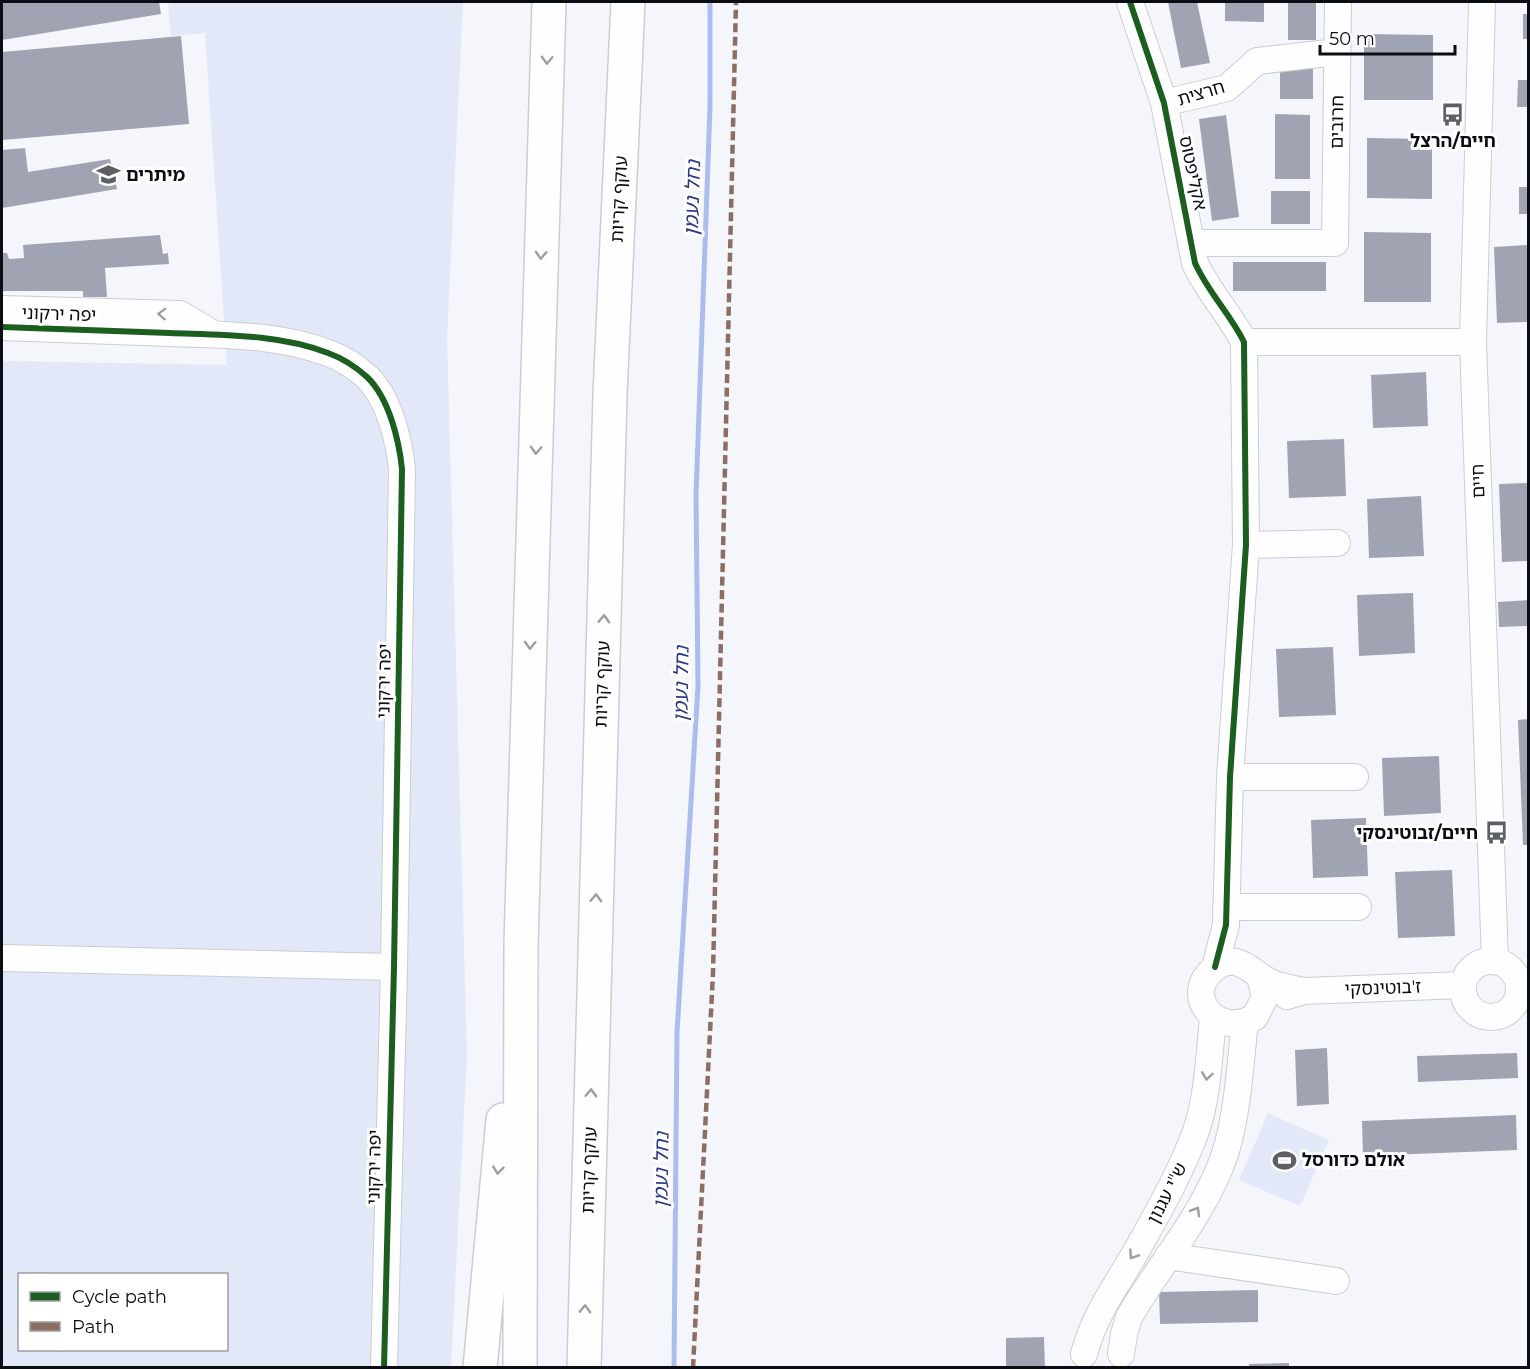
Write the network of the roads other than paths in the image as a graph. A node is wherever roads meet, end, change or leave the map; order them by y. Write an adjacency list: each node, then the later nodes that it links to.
1 (549, 2): 20 (highway, one-way to 20)
2 (628, 2): 38 (highway, עוקף קריות, one-way to 2)
3 (1130, 2): 7 (street, אקליפטוס)
4 (1338, 2): 6 (street, חרובים)
5 (1482, 2): 13 (street, חיים)
6 (1337, 52): 7 (street, חרצית); 8 (street, חרובים)
7 (1164, 103): 8 (street, אקליפטוס)
8 (1192, 243): 12 (street, אקליפטוס)
9 (2, 309): 11 (street, one-way to 9)
10 (2, 327): 11 (street, יפה ירקוני)
11 (215, 334): 23 (street, יפה ירקוני)
12 (1244, 342): 13 (street); 15 (street)
13 (1473, 342): 22 (street, חיים)
14 (1337, 543): 15 (street)
15 (1246, 545): 16 (street)
16 (1230, 777): 17 (street); 19 (street)
17 (1355, 777)
18 (1358, 907): 19 (street)
19 (1226, 916): 24 (street); 25 (street)
20 (521, 945): 36 (highway, one-way to 36); 37 (highway)
21 (2, 958): 23 (street)
22 (1495, 961): 26 (street); 28 (street)
23 (394, 967): 35 (street, יפה ירקוני)
24 (1215, 968): 25 (street); 30 (street)
25 (1252, 970): 27 (street, ז'בוטינסקי); 29 (street)
26 (1463, 985): 27 (street, ז'בוטינסקי); 28 (street)
27 (1304, 991): 29 (street, ז'בוטינסקי)
28 (1524, 992)
29 (1253, 1015): 30 (street); 31 (street, ש"י עגנון, one-way to 29)
30 (1214, 1018): 33 (street, ש"י עגנון, one-way to 33)
31 (1168, 1256): 32 (street); 34 (street, ש"י עגנון)
32 (1336, 1281)
33 (1078, 1361): 34 (street)
34 (1127, 1361)
35 (384, 1368)
36 (480, 1368)
37 (520, 1368)
38 (584, 1368)

